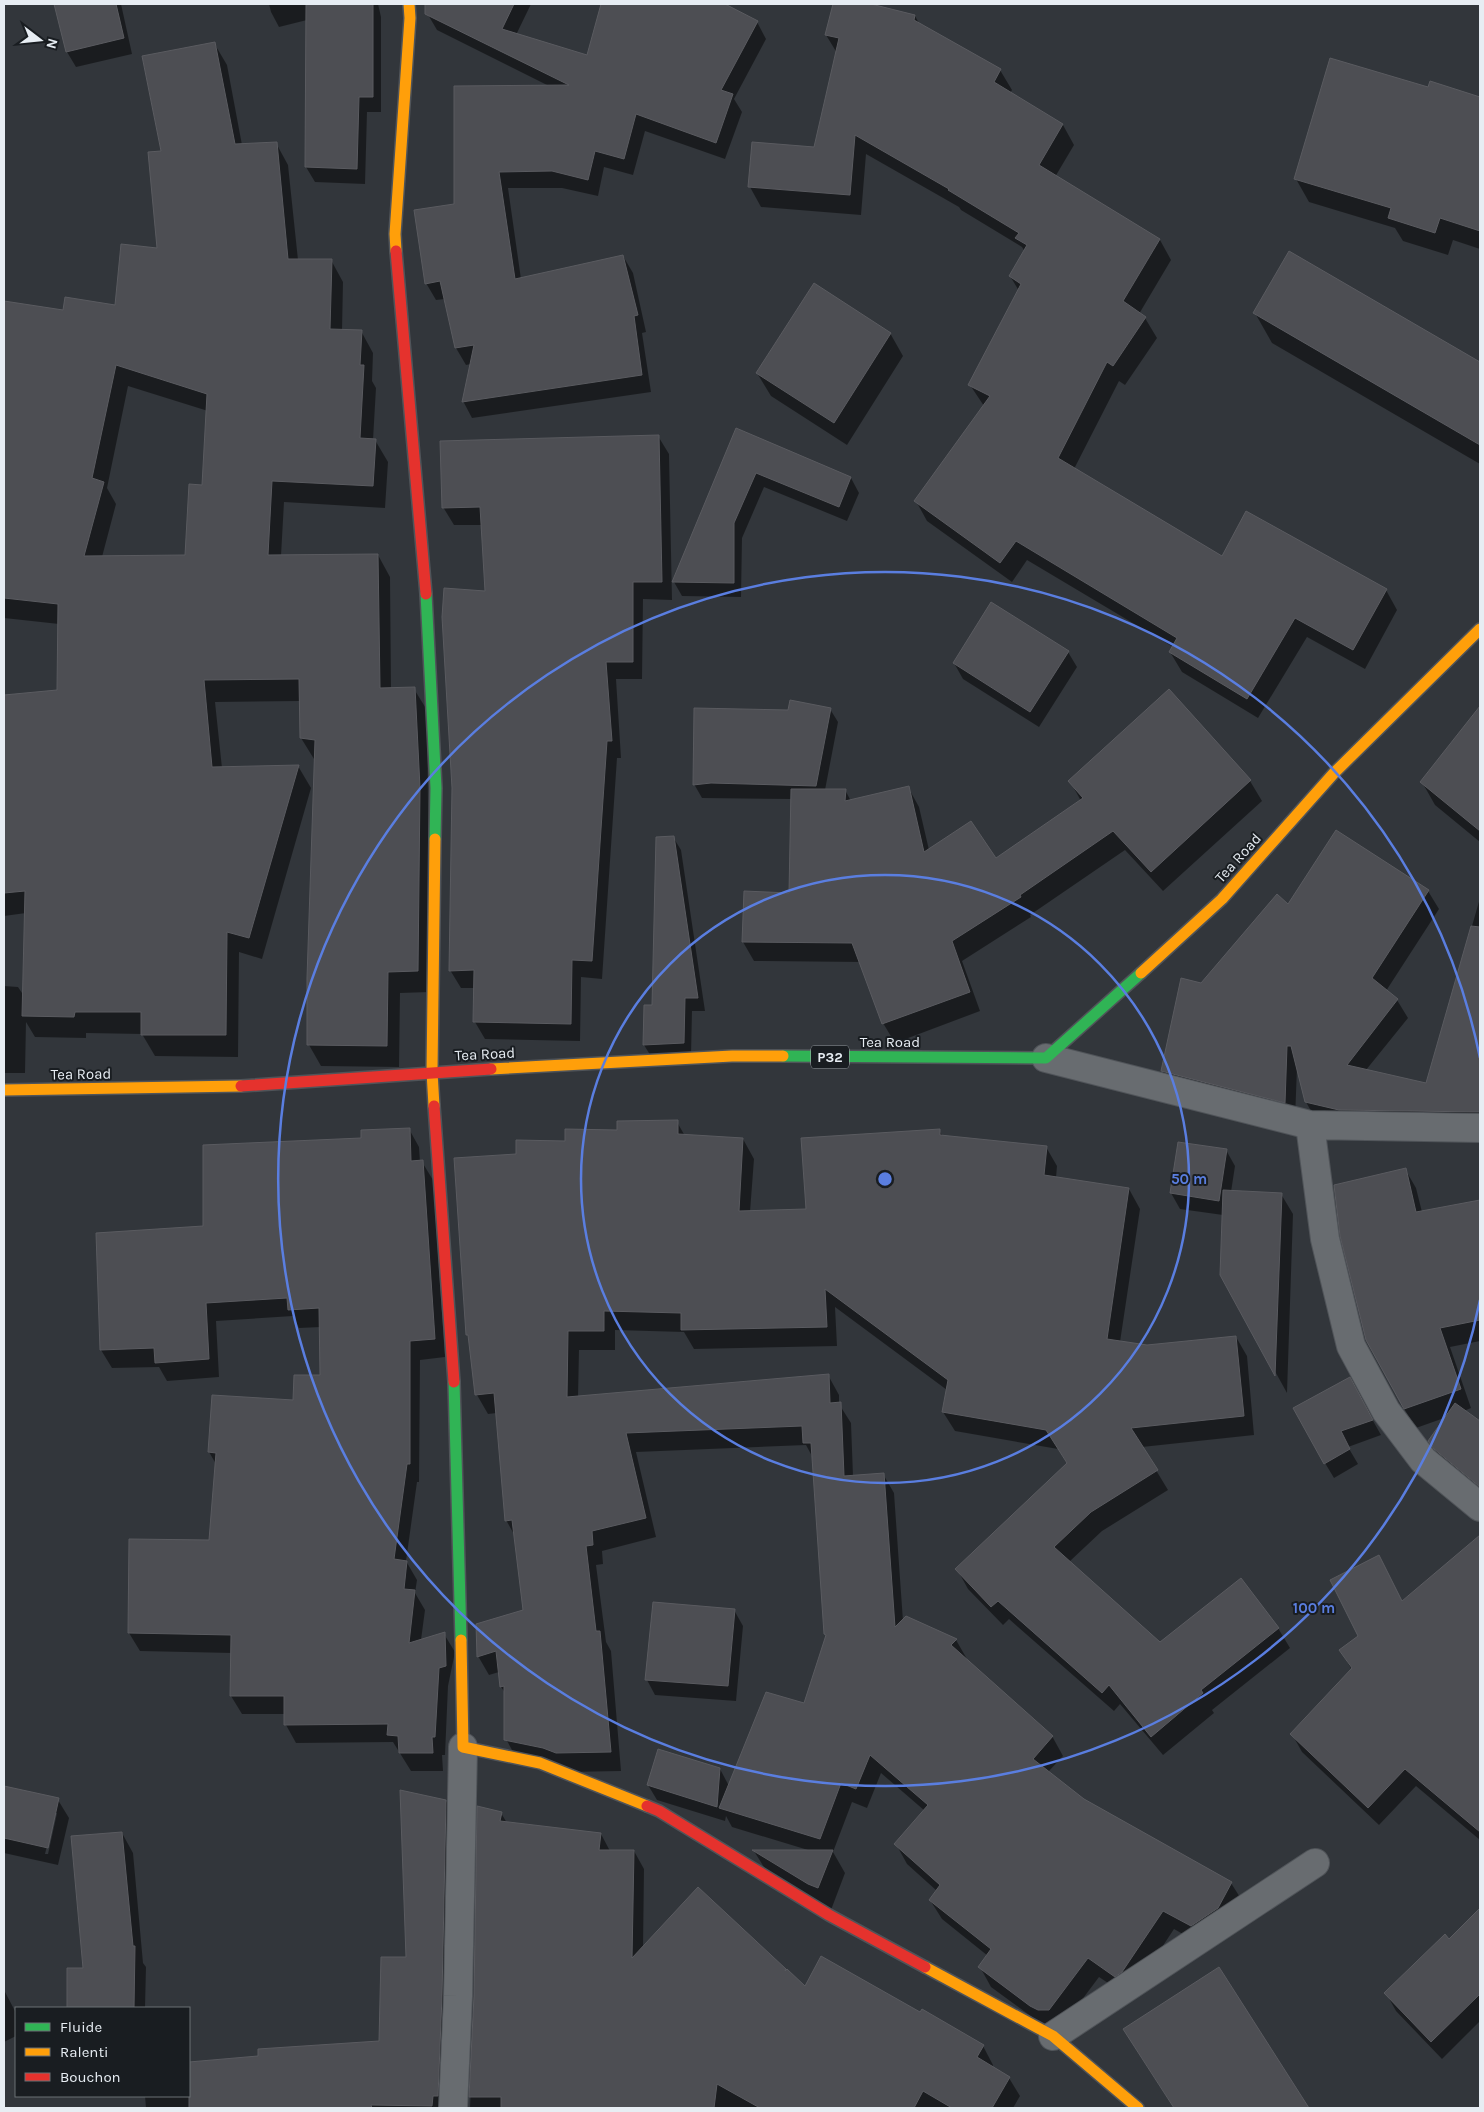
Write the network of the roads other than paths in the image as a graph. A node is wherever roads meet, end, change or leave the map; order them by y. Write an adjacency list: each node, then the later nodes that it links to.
1 (408, 4): 4 (street)
2 (1480, 629): 3 (street, Tea Road)
3 (1046, 1058): 4 (street, Tea Road / P32); 6 (street)
4 (432, 1072): 5 (street, Tea Road / P32); 9 (street)
5 (4, 1090)
6 (1310, 1125): 7 (street); 8 (street)
7 (1480, 1128)
8 (1480, 1507)
9 (463, 1747): 11 (street); 12 (street)
10 (1315, 1863): 11 (street)
11 (1053, 2036): 13 (street)
12 (453, 2108)
13 (1138, 2108)

